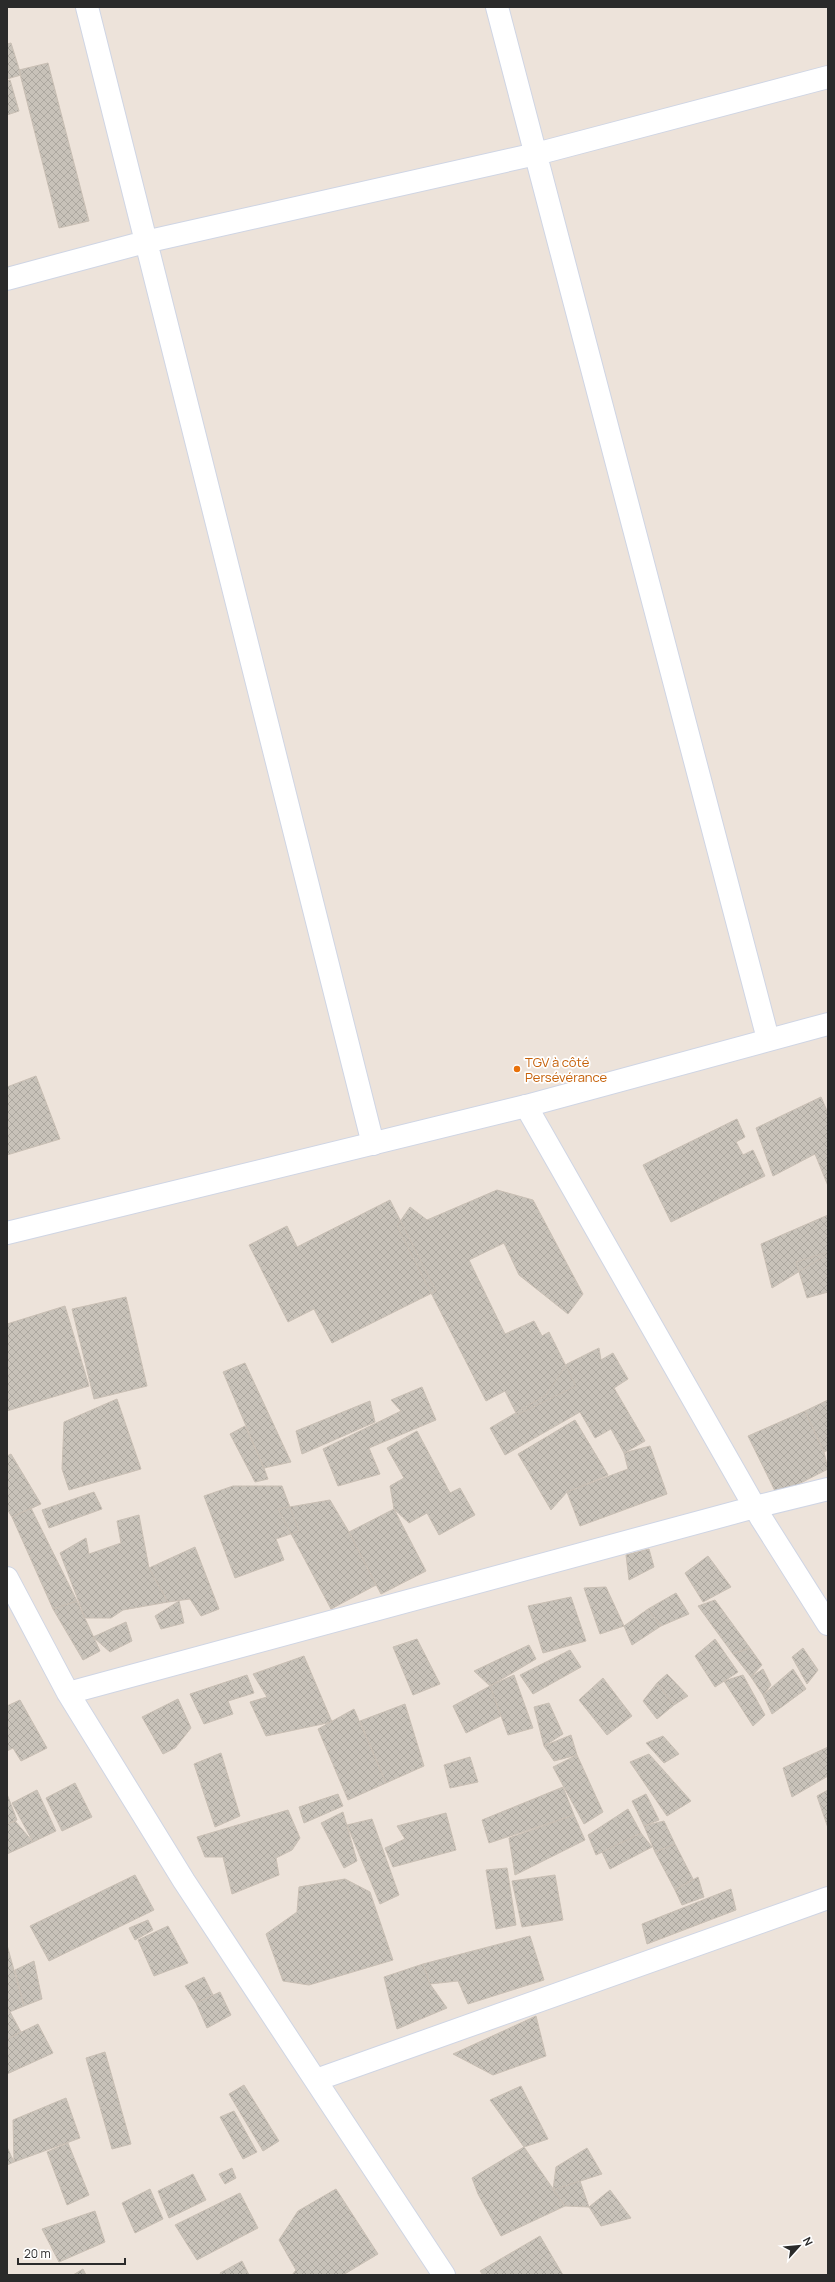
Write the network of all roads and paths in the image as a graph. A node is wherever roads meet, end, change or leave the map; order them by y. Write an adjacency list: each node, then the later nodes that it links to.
1 (87, 7): 5 (street)
2 (497, 7): 4 (street)
3 (828, 77): 4 (street)
4 (536, 154): 5 (street); 8 (street)
5 (144, 242): 6 (street); 10 (street)
6 (7, 279)
7 (828, 1024): 8 (street)
8 (768, 1039): 9 (street)
9 (526, 1106): 10 (street); 13 (street)
10 (373, 1144): 11 (street)
11 (7, 1233)
12 (828, 1489): 13 (street)
13 (755, 1507): 15 (street); 16 (street)
14 (7, 1578): 16 (street)
15 (828, 1624)
16 (68, 1693): 18 (street)
17 (828, 1898): 18 (street)
18 (316, 2080): 19 (street)
19 (444, 2275)

